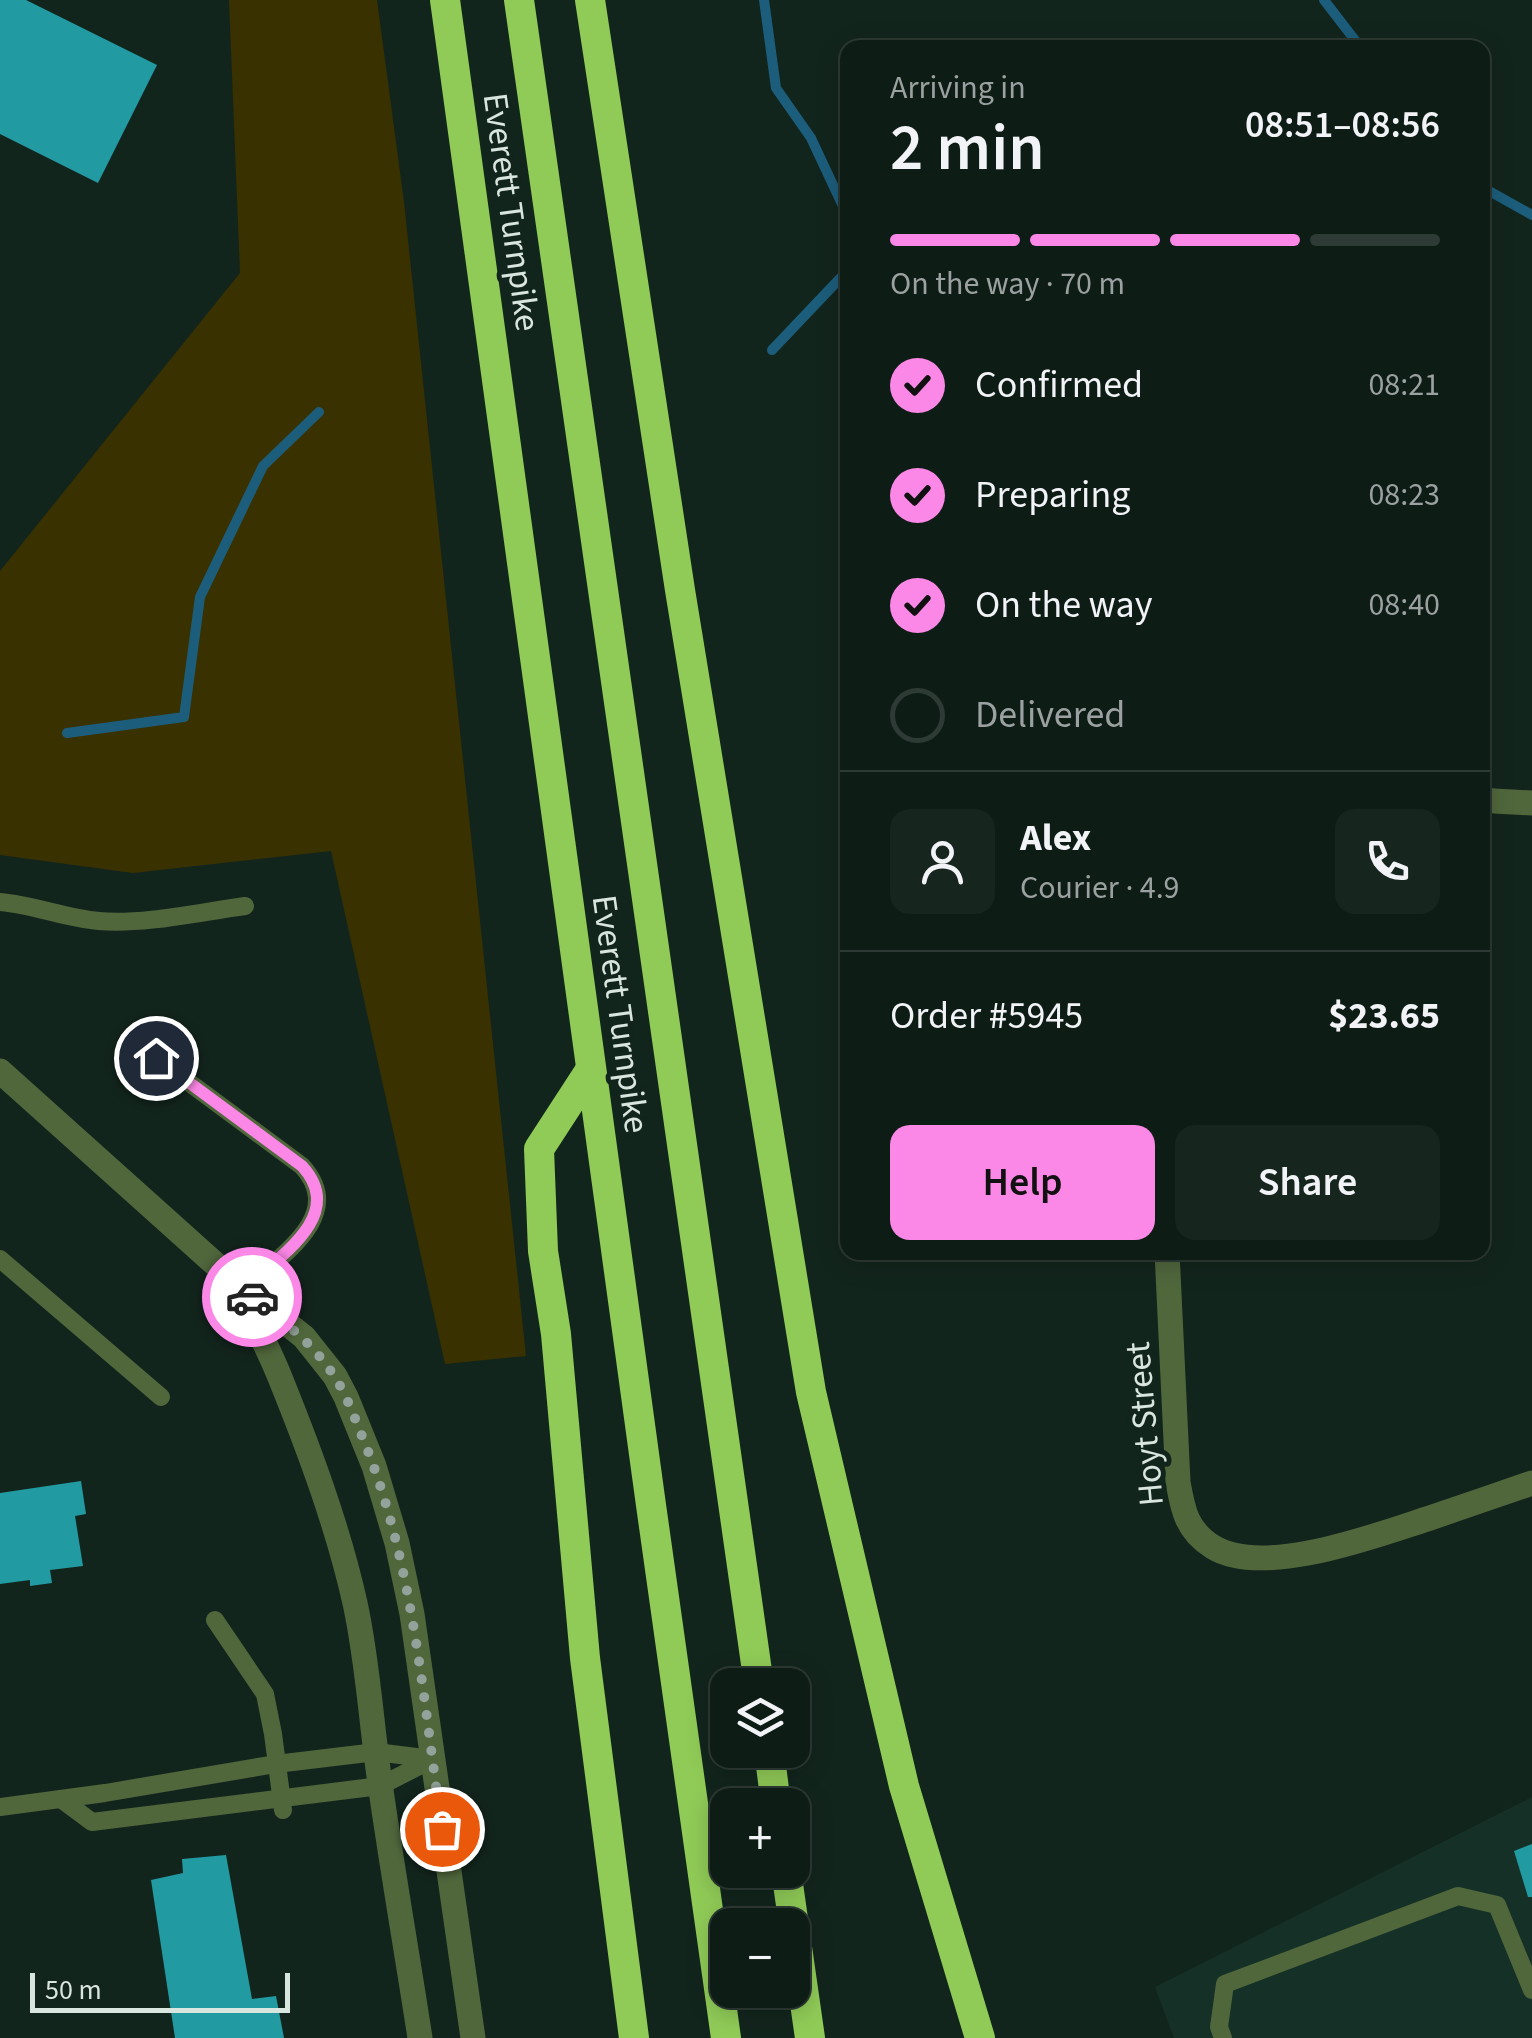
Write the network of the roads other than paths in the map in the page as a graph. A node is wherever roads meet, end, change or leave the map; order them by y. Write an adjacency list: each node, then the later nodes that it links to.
1 (445, 0): 9 (highway, Everett Turnpike)
2 (519, 0): 17 (highway, Everett Turnpike)
3 (590, 0): 32 (highway)
4 (1490, 801): 5 (street)
5 (1532, 804)
6 (0, 902): 7 (lane)
7 (245, 906)
8 (156, 1058): 13 (lane)
9 (591, 1069): 29 (highway); 30 (highway, Everett Turnpike)
10 (0, 1070): 13 (street)
11 (0, 1260): 14 (lane)
12 (1167, 1260): 15 (street, Hoyt Street)
13 (243, 1289): 18 (street); 19 (street)
14 (162, 1397)
15 (1532, 1484)
16 (215, 1620): 20 (lane)
17 (757, 1668)
18 (376, 1752): 19 (lane); 20 (lane); 21 (street)
19 (432, 1759): 21 (lane); 28 (street)
20 (276, 1764): 22 (lane); 23 (lane)
21 (380, 1786): 23 (lane); 27 (street)
22 (62, 1799): 23 (lane); 24 (lane)
23 (282, 1804)
24 (0, 1808)
25 (789, 1888): 31 (highway)
26 (1532, 1990): 33 (lane)
27 (420, 2038)
28 (473, 2038)
29 (634, 2038)
30 (726, 2038)
31 (810, 2038)
32 (980, 2038)
33 (1223, 2038)

